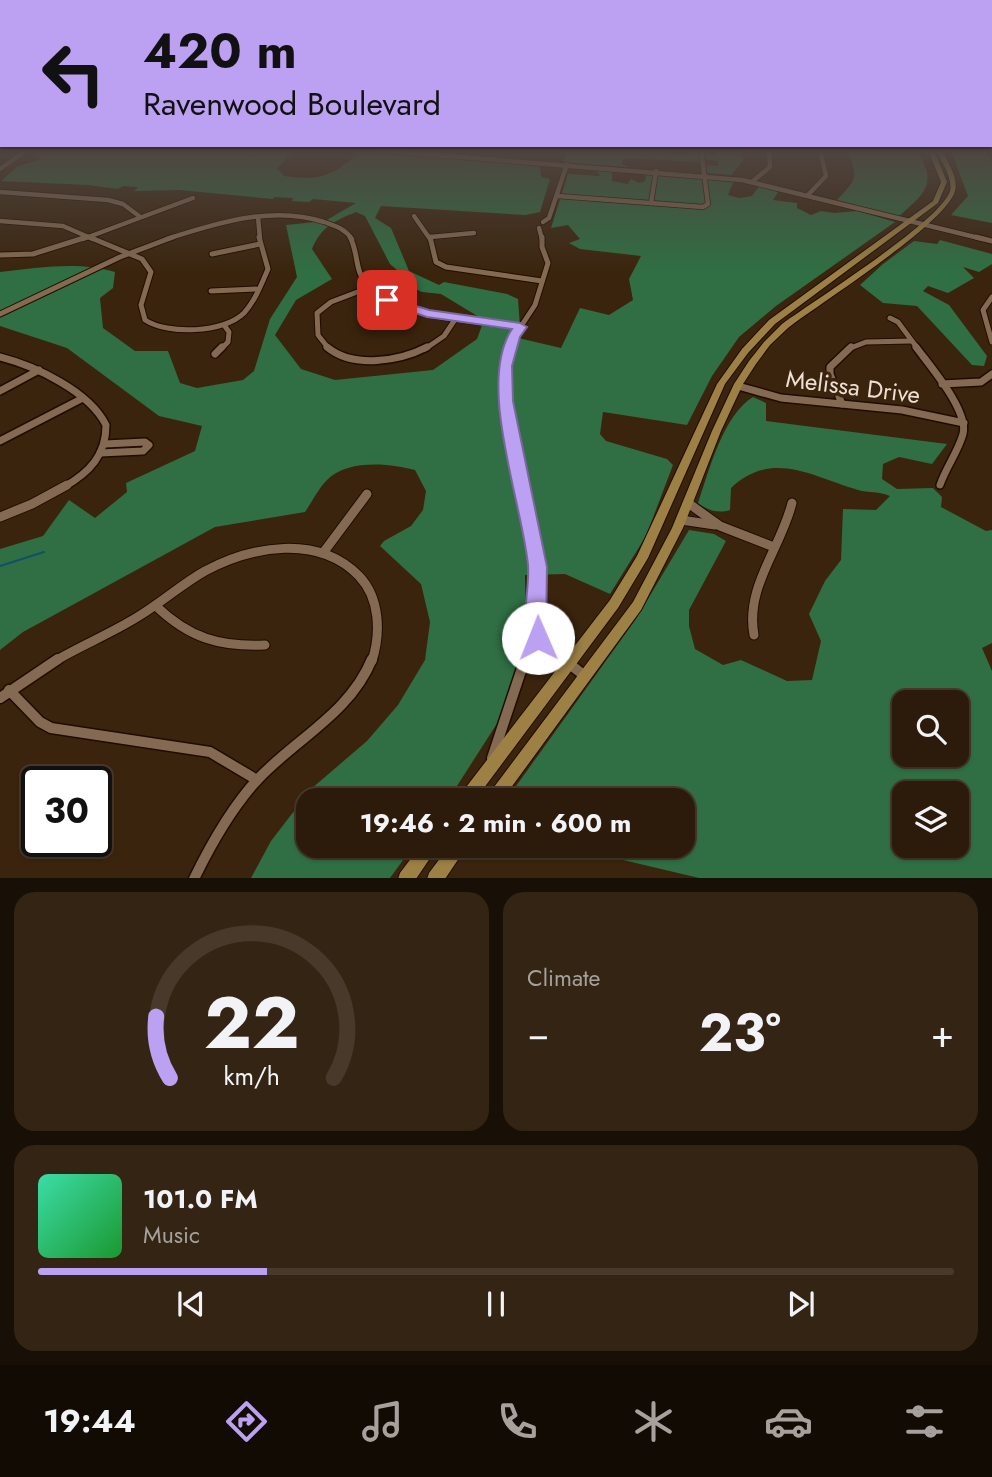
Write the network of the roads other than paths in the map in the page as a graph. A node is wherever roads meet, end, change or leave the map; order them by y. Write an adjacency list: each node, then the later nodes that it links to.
1 (559, 191): 10 (street)
2 (653, 191): 12 (street)
3 (706, 191): 12 (street)
4 (792, 191): 9 (street)
5 (812, 191): 9 (street)
6 (942, 191): 17 (street)
7 (953, 191): 18 (street)
8 (0, 192): 13 (street)
9 (808, 195): 17 (street)
10 (558, 196): 12 (street); 27 (street)
11 (193, 198): 13 (street)
12 (651, 203)
13 (139, 216): 20 (street)
14 (414, 216): 21 (street)
15 (258, 217): 23 (street); 24 (street); 28 (street)
16 (0, 220): 20 (street)
17 (910, 223): 18 (street); 65 (street)
18 (923, 225): 22 (street); 44 (street)
19 (474, 233): 21 (street)
20 (88, 237): 24 (street); 26 (street)
21 (430, 237): 27 (street)
22 (992, 241)
23 (260, 244): 25 (street); 29 (street)
24 (130, 253): 32 (street); 35 (street)
25 (212, 254)
26 (0, 255)
27 (542, 281): 36 (street)
28 (368, 288): 33 (street); 33 (street)
29 (256, 289): 30 (street); 35 (street)
30 (211, 290)
31 (992, 298): 38 (street)
32 (0, 314)
33 (456, 318): 36 (street)
34 (891, 318): 37 (street)
35 (224, 325): 39 (street)
36 (520, 327): 62 (street)
37 (911, 341): 43 (street); 47 (street)
38 (992, 342)
39 (215, 354)
40 (0, 357): 41 (street)
41 (39, 370): 45 (street); 46 (street)
42 (992, 374): 43 (street)
43 (942, 384): 48 (street)
44 (738, 386): 47 (street, Melissa Drive); 54 (street)
45 (0, 391)
46 (81, 399): 49 (street); 50 (street)
47 (842, 404): 48 (street, Melissa Drive)
48 (964, 423): 52 (street)
49 (0, 441)
50 (105, 444): 51 (street); 51 (street)
51 (100, 453): 56 (street)
52 (940, 485)
53 (367, 494): 60 (street)
54 (688, 503): 57 (street); 58 (street)
55 (792, 503): 59 (street)
56 (0, 517)
57 (681, 520): 58 (street); 66 (street)
58 (720, 526): 59 (street)
59 (774, 547): 63 (street)
60 (323, 553): 61 (street); 69 (street)
61 (156, 606): 64 (street); 67 (street)
62 (535, 629): 65 (street); 68 (street)
63 (754, 635)
64 (265, 645)
65 (568, 663): 66 (street); 68 (street)
66 (585, 676): 71 (street)
67 (4, 694): 69 (street)
68 (488, 768): 70 (street)
69 (257, 780): 74 (street)
70 (474, 788)
71 (502, 788)
72 (421, 858): 75 (street)
73 (450, 858): 76 (street)
74 (194, 878)
75 (406, 878)
76 (435, 878)

